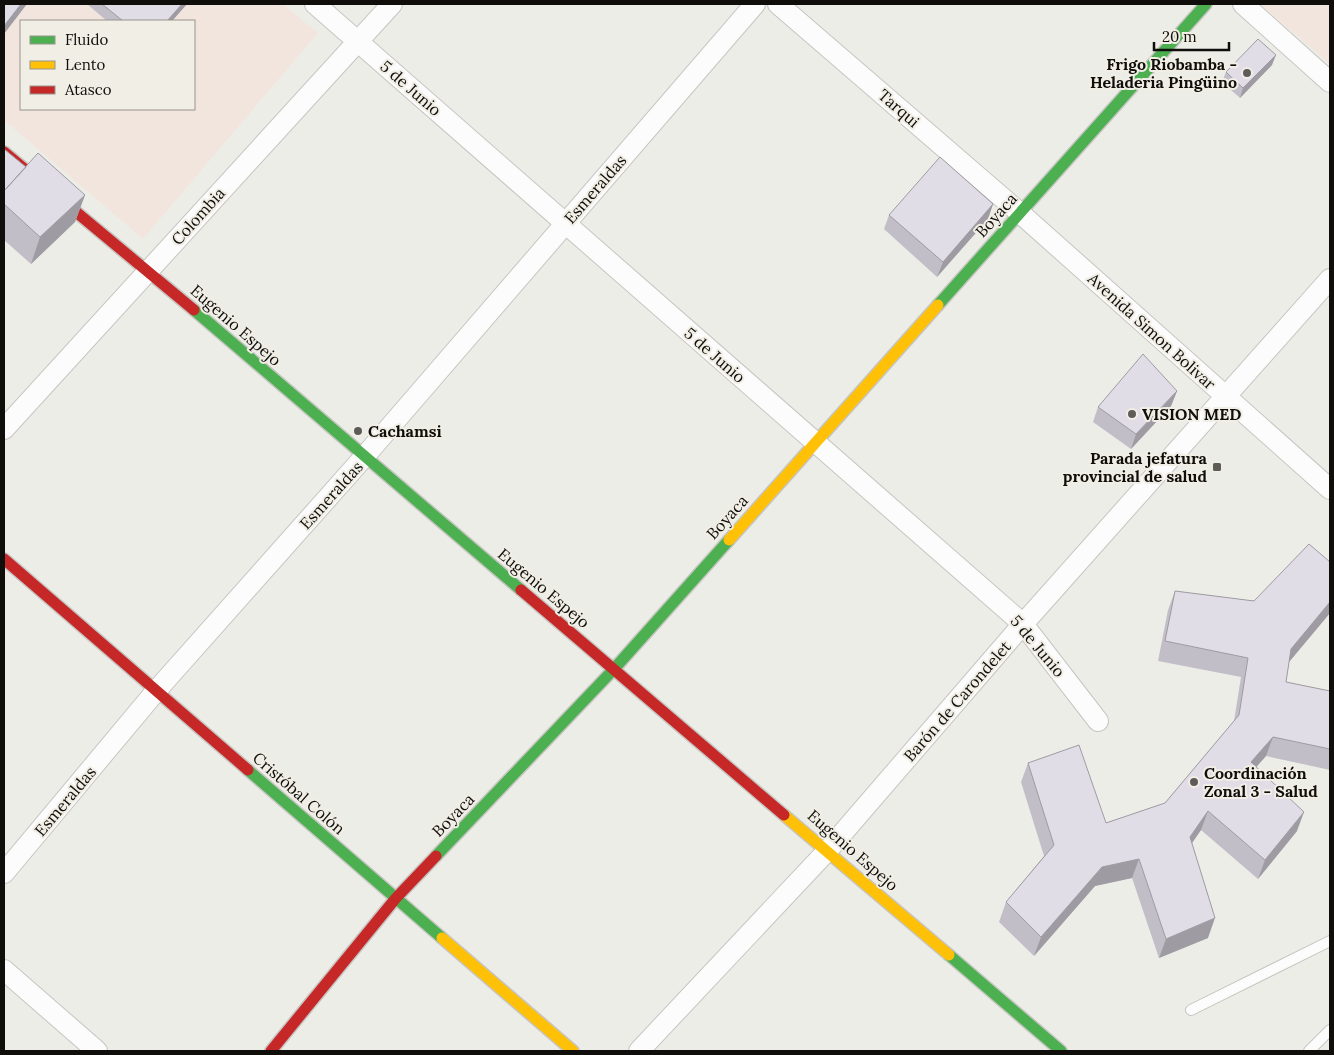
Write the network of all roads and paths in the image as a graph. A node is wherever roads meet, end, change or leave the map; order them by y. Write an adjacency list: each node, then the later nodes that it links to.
1 (316, 4): 7 (street, 5 de Junio)
2 (392, 4): 7 (street, Colombia)
3 (755, 4): 11 (street, Esmeraldas)
4 (778, 4): 10 (street, Tarqui)
5 (1206, 4): 10 (street, Boyaca)
6 (1243, 4): 8 (street)
7 (357, 41): 11 (street, 5 de Junio); 12 (street, Colombia)
8 (1330, 82)
9 (4, 152): 12 (street, Eugenio Espejo)
10 (1020, 213): 14 (street, Avenida Simon Bolivar); 16 (street, Boyaca)
11 (566, 224): 16 (street, 5 de Junio); 17 (street, Esmeraldas)
12 (148, 271): 15 (street, Colombia); 17 (street, Eugenio Espejo)
13 (1330, 279): 14 (street, Barón de Carondelet)
14 (1226, 397): 18 (street, Avenida Simon Bolivar); 20 (street, Barón de Carondelet)
15 (4, 429)
16 (815, 442): 20 (street, 5 de Junio); 21 (street, Boyaca)
17 (364, 458): 21 (street, Eugenio Espejo); 22 (street, Esmeraldas)
18 (1330, 489)
19 (4, 559): 22 (street, Cristóbal Colón)
20 (1023, 624): 23 (street, 5 de Junio); 24 (street, Barón de Carondelet)
21 (614, 669): 24 (street, Eugenio Espejo); 26 (street, Boyaca)
22 (156, 691): 25 (street, Esmeraldas); 26 (street, Cristóbal Colón)
23 (1098, 722)
24 (828, 850): 34 (street, Barón de Carondelet); 35 (street, Eugenio Espejo)
25 (4, 873)
26 (396, 898): 32 (street, Boyaca); 33 (street, Cristóbal Colón)
27 (1330, 941): 29 (lane)
28 (4, 970): 31 (street)
29 (1191, 1010)
30 (1330, 1030): 36 (lane)
31 (97, 1051)
32 (270, 1051)
33 (573, 1051)
34 (639, 1051)
35 (1061, 1051)
36 (1309, 1051)

